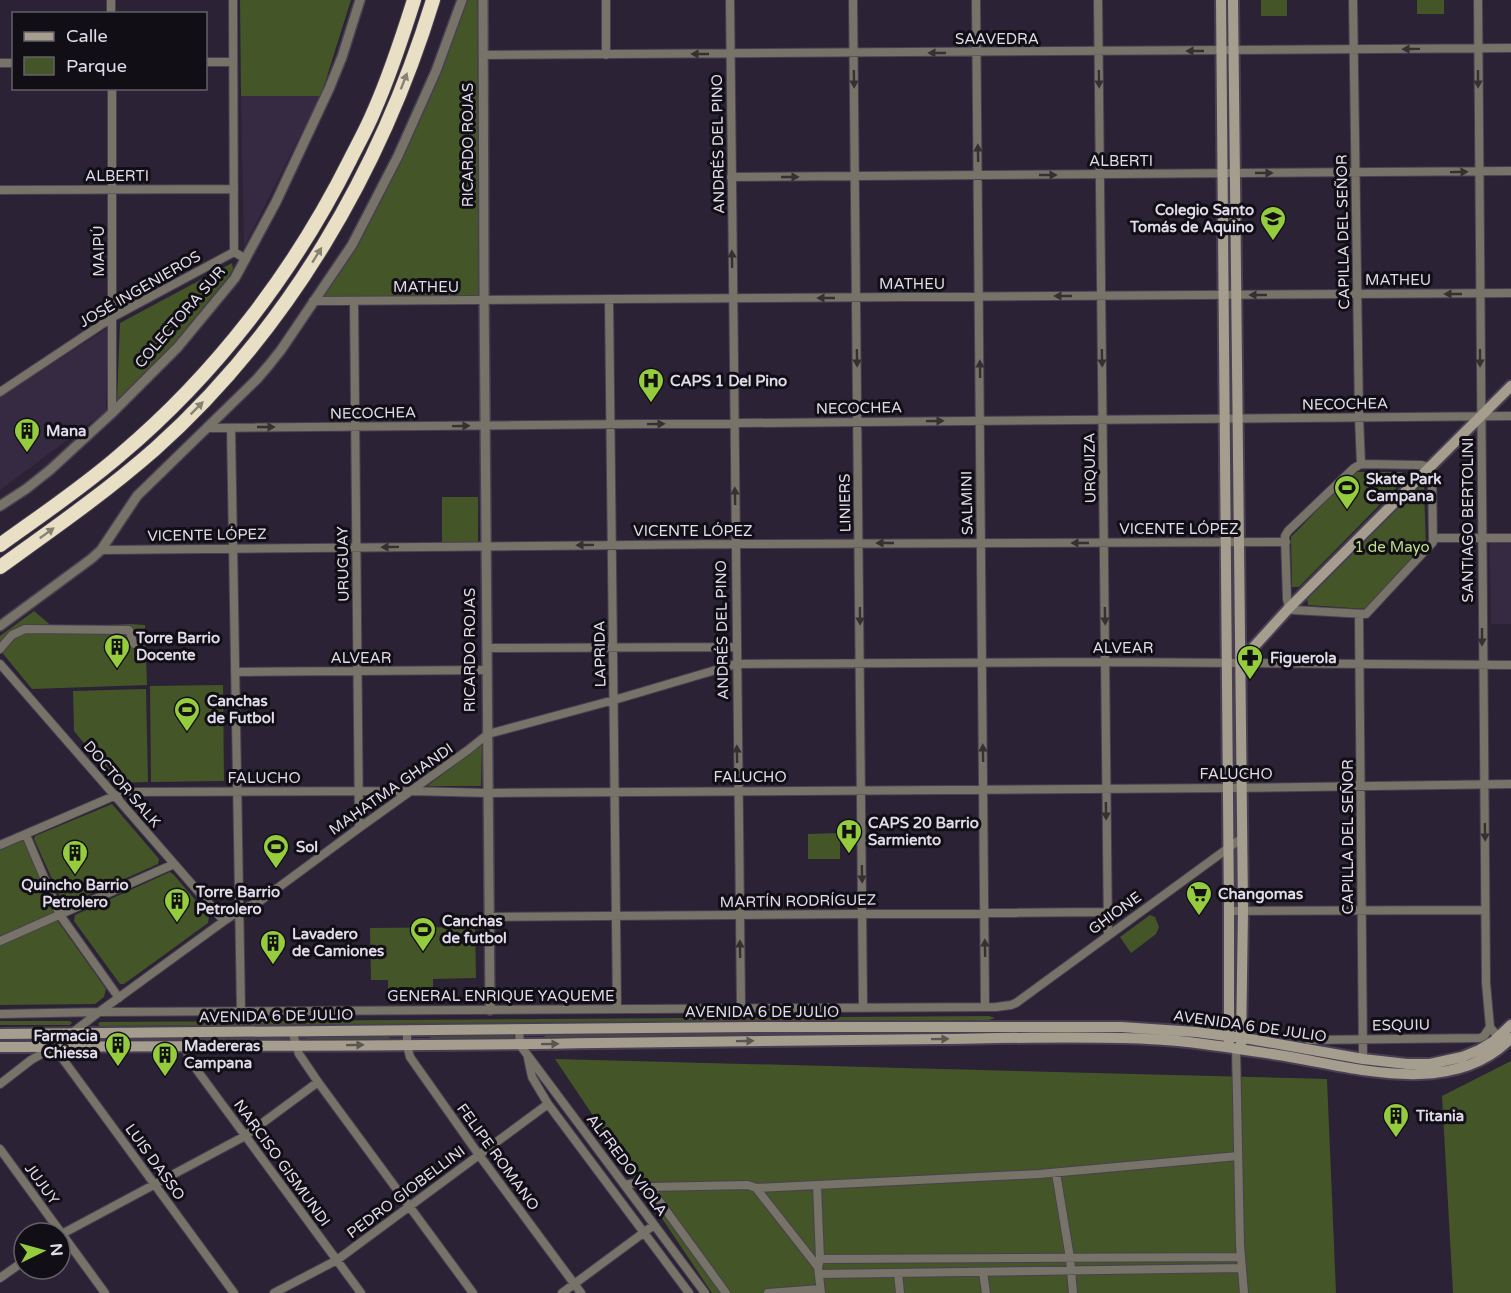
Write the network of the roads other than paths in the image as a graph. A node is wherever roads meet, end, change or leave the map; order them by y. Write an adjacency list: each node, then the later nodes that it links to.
1 (233, 0): 28 (street)
2 (360, 0): 43 (street, COLECTORA SUR)
3 (414, 0): 88 (highway)
4 (433, 0): 94 (highway, one-way to 4)
5 (462, 0): 55 (street)
6 (483, 0): 25 (street, RICARDO ROJAS)
7 (606, 0): 26 (street)
8 (730, 0): 24 (street, ANDRÉS DEL PINO)
9 (853, 0): 23 (street, LINIERS)
10 (976, 0): 21 (street, SALMINI)
11 (1098, 0): 22 (street, URQUIZA)
12 (1221, 0): 19 (main road)
13 (1233, 0): 20 (main road)
14 (1353, 0): 18 (street, CAPILLA DEL SEÑOR)
15 (1478, 0): 17 (street, SANTIAGO BERTOLINI)
16 (1511, 48): 17 (street, SAAVEDRA)
17 (1478, 49): 18 (street, SAAVEDRA, one-way to 18); 30 (street, SANTIAGO BERTOLINI, one-way to 30)
18 (1353, 50): 20 (street, SAAVEDRA); 32 (street, CAPILLA DEL SEÑOR)
19 (1221, 51): 20 (street, SAAVEDRA); 22 (street, SAAVEDRA, one-way to 22); 34 (main road)
20 (1233, 51): 35 (main road)
21 (977, 52): 22 (street, SAAVEDRA); 23 (street, SAAVEDRA, one-way to 23); 36 (street, SALMINI, one-way to 21)
22 (1099, 52): 33 (street, URQUIZA, one-way to 33)
23 (854, 53): 24 (street, SAAVEDRA); 37 (street, LINIERS, one-way to 37)
24 (730, 54): 26 (street, SAAVEDRA, one-way to 26); 38 (street, ANDRÉS DEL PINO)
25 (483, 55): 26 (street, SAAVEDRA); 50 (street, RICARDO ROJAS)
26 (606, 55)
27 (207, 62): 28 (street)
28 (233, 62): 40 (street)
29 (112, 90): 39 (street, MAIPÚ)
30 (1479, 171): 31 (street, ALBERTI); 32 (street, ALBERTI, one-way to 30); 44 (street, SANTIAGO BERTOLINI)
31 (1511, 171)
32 (1355, 172): 35 (street, ALBERTI, one-way to 32); 46 (street, CAPILLA DEL SEÑOR)
33 (1100, 174): 34 (street, ALBERTI); 36 (street, ALBERTI, one-way to 33); 49 (street, URQUIZA)
34 (1222, 174): 35 (street, ALBERTI); 47 (main road)
35 (1234, 174): 48 (main road)
36 (978, 175): 37 (street, ALBERTI); 51 (street, SALMINI)
37 (855, 176): 38 (street, ALBERTI, one-way to 37); 53 (street, LINIERS)
38 (731, 177): 52 (street, ANDRÉS DEL PINO, one-way to 38)
39 (112, 189): 40 (street, ALBERTI); 41 (street, ALBERTI); 57 (street, MAIPÚ)
40 (234, 189): 42 (street)
41 (0, 190)
42 (234, 252): 43 (street); 57 (street, JOSÉ INGENIEROS)
43 (246, 259): 60 (street, COLECTORA SUR)
44 (1480, 293): 45 (street, MATHEU); 46 (street, MATHEU, one-way to 46); 61 (street, SANTIAGO BERTOLINI, one-way to 61)
45 (1511, 293)
46 (1357, 294): 48 (street, MATHEU, one-way to 48); 63 (street, CAPILLA DEL SEÑOR)
47 (1224, 295): 48 (street, MATHEU); 49 (street, MATHEU); 64 (main road)
48 (1236, 295): 65 (main road)
49 (1101, 296): 51 (street, MATHEU, one-way to 51); 66 (street, URQUIZA, one-way to 66)
50 (483, 297): 54 (street, MATHEU); 56 (street, MATHEU); 71 (street, RICARDO ROJAS)
51 (979, 297): 53 (street, MATHEU); 67 (street, SALMINI, one-way to 51)
52 (733, 298): 53 (street, MATHEU, one-way to 52); 54 (street, MATHEU); 69 (street, ANDRÉS DEL PINO)
53 (856, 298): 68 (street, LINIERS, one-way to 68)
54 (609, 299): 70 (street, LAPRIDA)
55 (314, 301): 56 (street, MATHEU); 73 (street)
56 (354, 301): 72 (street, URUGUAY)
57 (113, 317): 59 (street, JOSÉ INGENIEROS); 60 (street, MAIPÚ)
58 (1511, 386): 61 (main road)
59 (0, 392)
60 (112, 413): 77 (street, COLECTORA SUR)
61 (1481, 416): 62 (street, NECOCHEA); 63 (street, NECOCHEA); 76 (main road); 79 (street, SANTIAGO BERTOLINI)
62 (1511, 416)
63 (1359, 417): 65 (street, NECOCHEA); 75 (street, CAPILLA DEL SEÑOR)
64 (1225, 419): 65 (street, NECOCHEA); 66 (street, NECOCHEA); 82 (main road)
65 (1237, 419): 83 (main road)
66 (1103, 420): 67 (street, NECOCHEA); 81 (street, URQUIZA)
67 (980, 421): 68 (street, NECOCHEA, one-way to 67); 86 (street, SALMINI)
68 (857, 422): 69 (street, NECOCHEA); 85 (street, LINIERS)
69 (734, 423): 70 (street, NECOCHEA, one-way to 69); 87 (street, ANDRÉS DEL PINO, one-way to 69)
70 (610, 424): 71 (street, NECOCHEA); 89 (street, LAPRIDA)
71 (484, 425): 72 (street, NECOCHEA, one-way to 71); 90 (street, RICARDO ROJAS)
72 (355, 427): 74 (street, NECOCHEA, one-way to 72); 91 (street, URUGUAY)
73 (207, 428): 74 (street, NECOCHEA); 93 (street)
74 (231, 428): 92 (street)
75 (1361, 464): 76 (street); 84 (street)
76 (1429, 467): 78 (street); 95 (main road)
77 (0, 506)
78 (1433, 538): 79 (street); 96 (street)
79 (1482, 538): 80 (street); 111 (street, SANTIAGO BERTOLINI, one-way to 111)
80 (1511, 538)
81 (1104, 542): 82 (street, VICENTE LÓPEZ); 86 (street, VICENTE LÓPEZ, one-way to 86); 103 (street, URQUIZA, one-way to 103)
82 (1226, 542): 83 (street, VICENTE LÓPEZ); 104 (main road)
83 (1238, 542): 84 (street, VICENTE LÓPEZ); 105 (main road)
84 (1286, 542): 95 (street)
85 (859, 543): 86 (street, VICENTE LÓPEZ, one-way to 85); 87 (street, VICENTE LÓPEZ); 110 (street, LINIERS, one-way to 110)
86 (981, 543): 106 (street, SALMINI)
87 (735, 544): 89 (street, VICENTE LÓPEZ); 99 (street, ANDRÉS DEL PINO)
88 (0, 545)
89 (612, 545): 90 (street, VICENTE LÓPEZ, one-way to 90); 101 (street, LAPRIDA)
90 (485, 546): 91 (street, VICENTE LÓPEZ, one-way to 91); 100 (street, RICARDO ROJAS); 113 (street, RICARDO ROJAS)
91 (356, 547): 92 (street, VICENTE LÓPEZ); 114 (street, URUGUAY)
92 (233, 548): 93 (street, VICENTE LÓPEZ); 115 (street)
93 (101, 550): 97 (street)
94 (0, 567)
95 (1289, 608): 96 (street); 105 (main road)
96 (1359, 614): 107 (street, CAPILLA DEL SEÑOR)
97 (0, 626)
98 (134, 644): 102 (street)
99 (736, 647): 101 (street); 109 (street, ANDRÉS DEL PINO)
100 (487, 648): 101 (street); 113 (street, RICARDO ROJAS)
101 (613, 648): 116 (street, LAPRIDA)
102 (0, 649)
103 (1105, 662): 104 (street, ALVEAR); 106 (street, ALVEAR); 121 (street, URQUIZA)
104 (1227, 662): 105 (street, ALVEAR); 122 (main road)
105 (1240, 662): 107 (street, ALVEAR); 123 (main road)
106 (981, 663): 110 (street, ALVEAR); 124 (street, SALMINI, one-way to 106)
107 (1361, 663): 111 (street, ALVEAR); 120 (street, CAPILLA DEL SEÑOR)
108 (0, 664): 132 (street, DOCTOR SALK)
109 (736, 664): 110 (street, ALVEAR); 116 (street, MAHATMA GHANDI); 129 (street, ANDRÉS DEL PINO, one-way to 109)
110 (861, 664): 126 (street, LINIERS)
111 (1482, 665): 112 (street, ALVEAR); 118 (street, SANTIAGO BERTOLINI)
112 (1511, 665)
113 (486, 670): 114 (street, ALVEAR); 117 (street, RICARDO ROJAS)
114 (357, 671): 115 (street, ALVEAR); 128 (street, URUGUAY)
115 (235, 672): 127 (street)
116 (614, 700): 117 (street, MAHATMA GHANDI); 130 (street, LAPRIDA)
117 (487, 735): 125 (street, MAHATMA GHANDI); 131 (street, RICARDO ROJAS)
118 (1484, 784): 119 (street, FALUCHO); 120 (street, FALUCHO); 142 (street, SANTIAGO BERTOLINI, one-way to 142)
119 (1511, 784)
120 (1361, 786): 123 (street, FALUCHO); 141 (street, CAPILLA DEL SEÑOR)
121 (1105, 788): 122 (street, FALUCHO); 124 (street, FALUCHO); 144 (street, URQUIZA, one-way to 144)
122 (1228, 788): 123 (street, FALUCHO); 137 (main road)
123 (1241, 788): 135 (main road)
124 (983, 789): 126 (street, FALUCHO); 145 (street, SALMINI)
125 (412, 790): 128 (street, FALUCHO); 131 (street, FALUCHO); 133 (street, MAHATMA GHANDI)
126 (861, 790): 129 (street, FALUCHO); 146 (street, LINIERS, one-way to 146)
127 (237, 791): 128 (street, FALUCHO); 132 (street, FALUCHO); 143 (street)
128 (358, 791): 133 (street, URUGUAY)
129 (738, 791): 130 (street, FALUCHO); 148 (street, ANDRÉS DEL PINO)
130 (615, 792): 131 (street, FALUCHO); 149 (street, LAPRIDA)
131 (487, 793): 150 (street, RICARDO ROJAS); 160 (street, RICARDO ROJAS)
132 (114, 796): 134 (street, FALUCHO); 138 (street, DOCTOR SALK)
133 (359, 828): 143 (street, MAHATMA GHANDI)
134 (26, 835): 136 (street, FALUCHO); 147 (street)
135 (1242, 838): 137 (street, GHIONE); 140 (main road)
136 (0, 845)
137 (1229, 848): 139 (main road); 152 (street, GHIONE)
138 (174, 864): 147 (street); 151 (street, DOCTOR SALK)
139 (1229, 910): 140 (street); 175 (main road)
140 (1243, 910): 141 (street); 175 (main road)
141 (1362, 910): 142 (street); 173 (street, CAPILLA DEL SEÑOR)
142 (1485, 910): 165 (street, SANTIAGO BERTOLINI)
143 (239, 911): 151 (street, MAHATMA GHANDI); 162 (street)
144 (1107, 912): 145 (street, MARTÍN RODRÍGUEZ); 152 (street, URQUIZA)
145 (984, 913): 146 (street, MARTÍN RODRÍGUEZ); 156 (street, SALMINI, one-way to 145)
146 (862, 914): 148 (street, MARTÍN RODRÍGUEZ); 155 (street, LINIERS)
147 (60, 915): 153 (street); 154 (street)
148 (740, 915): 149 (street, MARTÍN RODRÍGUEZ); 158 (street, ANDRÉS DEL PINO, one-way to 148)
149 (616, 916): 150 (street, MARTÍN RODRÍGUEZ); 159 (street, LAPRIDA)
150 (489, 917): 160 (street, RICARDO ROJAS)
151 (224, 921): 154 (street, MAHATMA GHANDI)
152 (1108, 935): 157 (street, GHIONE)
153 (0, 940)
154 (118, 998): 161 (street, MAHATMA GHANDI)
155 (863, 1006): 156 (street, GENERAL ENRIQUE YAQUEME); 158 (street, GENERAL ENRIQUE YAQUEME)
156 (985, 1006): 157 (street, GENERAL ENRIQUE YAQUEME)
157 (1003, 1006)
158 (741, 1008): 159 (street, GENERAL ENRIQUE YAQUEME)
159 (617, 1009): 160 (street, GENERAL ENRIQUE YAQUEME)
160 (489, 1010): 162 (street, GENERAL ENRIQUE YAQUEME)
161 (99, 1012): 162 (street, GENERAL ENRIQUE YAQUEME); 163 (street, GENERAL ENRIQUE YAQUEME); 170 (street, MAHATMA GHANDI)
162 (241, 1012)
163 (0, 1014)
164 (1511, 1025): 171 (main road, AVENIDA 6 DE JULIO)
165 (1490, 1027): 171 (street); 173 (street, ESQUIU)
166 (519, 1029): 167 (main road, AVENIDA 6 DE JULIO); 175 (main road, AVENIDA 6 DE JULIO); 181 (street, ALFREDO VIOLA)
167 (407, 1030): 168 (main road, AVENIDA 6 DE JULIO); 176 (street, FELIPE ROMANO)
168 (292, 1031): 170 (main road, AVENIDA 6 DE JULIO); 177 (street)
169 (0, 1034): 170 (main road, AVENIDA 6 DE JULIO)
170 (71, 1034): 179 (street, MAHATMA GHANDI)
171 (1498, 1037): 182 (main road, AVENIDA 6 DE JULIO)
172 (1511, 1038): 175 (main road, AVENIDA 6 DE JULIO)
173 (1363, 1039): 174 (street, ESQUIU); 182 (street, CAPILLA DEL SEÑOR)
174 (1309, 1040)
175 (1235, 1043): 181 (main road, AVENIDA 6 DE JULIO, one-way to 175); 182 (main road, AVENIDA 6 DE JULIO); 189 (street)
176 (407, 1045): 177 (main road, AVENIDA 6 DE JULIO, one-way to 176); 181 (main road, AVENIDA 6 DE JULIO); 188 (street, FELIPE ROMANO)
177 (296, 1046): 180 (main road, AVENIDA 6 DE JULIO); 183 (street)
178 (0, 1047): 179 (main road, AVENIDA 6 DE JULIO)
179 (54, 1047): 180 (main road, AVENIDA 6 DE JULIO); 184 (street, MAHATMA GHANDI); 191 (street, LUIS DASSO)
180 (187, 1047): 186 (street, NARCISO GISMUNDI)
181 (524, 1049): 185 (street, ALFREDO VIOLA); 192 (street, ALFREDO VIOLA)
182 (1363, 1059)
183 (318, 1082): 186 (street); 196 (street)
184 (0, 1084)
185 (548, 1104): 188 (street, PEDRO GIOBELLINI); 200 (street, ALFREDO VIOLA)
186 (245, 1136): 191 (street); 204 (street, NARCISO GISMUNDI)
187 (0, 1149): 197 (street, JUJUY)
188 (479, 1155): 196 (street, PEDRO GIOBELLINI); 210 (street, FELIPE ROMANO)
189 (1238, 1156): 190 (street); 202 (street)
190 (1056, 1173): 193 (street); 203 (street)
191 (154, 1184): 199 (street); 213 (street, LUIS DASSO)
192 (625, 1185): 194 (street); 198 (street, ALFREDO VIOLA)
193 (817, 1185): 195 (street); 205 (street)
194 (650, 1187): 195 (street); 221 (street)
195 (756, 1188): 205 (street)
196 (410, 1206): 204 (street, PEDRO GIOBELLINI); 216 (street)
197 (52, 1221)
198 (654, 1225): 200 (street); 220 (street, ALFREDO VIOLA)
199 (72, 1228)
200 (644, 1233): 210 (street); 219 (street, ALFREDO VIOLA)
201 (72, 1249): 212 (street, JUJUY)
202 (1241, 1257): 203 (street); 206 (street)
203 (1070, 1258): 205 (street); 207 (street)
204 (337, 1260): 214 (street, PEDRO GIOBELLINI); 215 (street, NARCISO GISMUNDI)
205 (819, 1267): 209 (street); 211 (street)
206 (1242, 1268): 207 (street); 226 (street)
207 (1071, 1270): 208 (street); 225 (street)
208 (983, 1272): 209 (street); 224 (street)
209 (898, 1273): 223 (street)
210 (574, 1284): 217 (street); 218 (street, FELIPE ROMANO)
211 (820, 1291): 222 (street)
212 (105, 1293)
213 (234, 1293)
214 (274, 1293)
215 (361, 1293)
216 (473, 1293)
217 (562, 1293)
218 (581, 1293)
219 (689, 1293)
220 (705, 1293)
221 (726, 1293)
222 (768, 1293)
223 (900, 1293)
224 (986, 1293)
225 (1073, 1293)
226 (1244, 1293)

